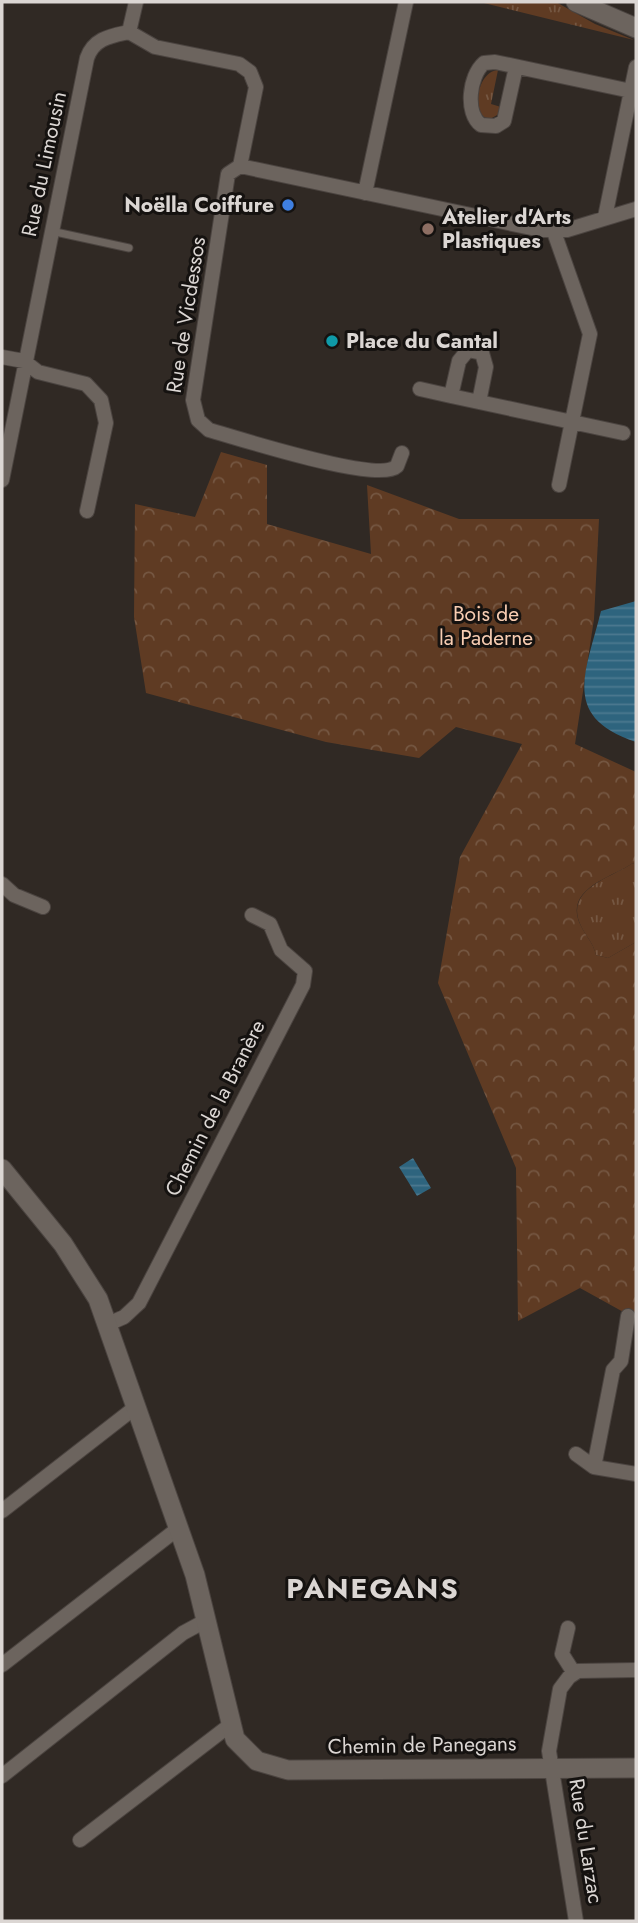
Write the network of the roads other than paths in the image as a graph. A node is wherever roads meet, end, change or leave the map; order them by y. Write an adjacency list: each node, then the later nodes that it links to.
1 (136, 2): 5 (street)
2 (406, 2): 10 (street)
3 (576, 2): 4 (street)
4 (636, 28)
5 (129, 32): 9 (street, Rue de Vicdessos); 13 (street, Rue du Limousin)
6 (516, 67): 6 (street); 8 (street)
7 (636, 67): 8 (street)
8 (631, 91): 12 (street)
9 (240, 166): 10 (street); 23 (street, Rue de Vicdessos)
10 (365, 193): 14 (street)
11 (636, 209): 12 (street)
12 (605, 217): 14 (street)
13 (51, 231): 15 (lane); 17 (street, Rue du Limousin)
14 (554, 232): 21 (street)
15 (129, 248)
16 (2, 357): 17 (street)
17 (24, 361): 24 (street, Rue du Limousin); 26 (street)
18 (420, 389): 19 (street)
19 (451, 396): 20 (street); 20 (street)
20 (479, 402): 21 (street)
21 (572, 422): 22 (street); 25 (street)
22 (622, 433)
23 (402, 453)
24 (2, 480)
25 (559, 485)
26 (87, 511)
27 (2, 884): 28 (street)
28 (43, 907)
29 (252, 915): 32 (street, Chemin de la Branère)
30 (2, 1169): 32 (street, Chemin de Panegans)
31 (628, 1316): 35 (street)
32 (108, 1324): 33 (street, Chemin de Panegans)
33 (137, 1406): 37 (street); 38 (street, Chemin de Panegans)
34 (576, 1454): 35 (street)
35 (594, 1467): 36 (street)
36 (636, 1474)
37 (2, 1511)
38 (180, 1527): 39 (street, Chemin de Panegans); 41 (street)
39 (207, 1620): 44 (street, Chemin de Panegans); 47 (street)
40 (568, 1628): 43 (street)
41 (2, 1665)
42 (636, 1670): 43 (street)
43 (574, 1673): 45 (street, Rue du Larzac)
44 (230, 1725): 45 (street, Chemin de Panegans); 48 (street)
45 (552, 1766): 46 (street, Chemin de Panegans); 49 (street, Rue du Larzac)
46 (636, 1768)
47 (2, 1776)
48 (80, 1840)
49 (576, 1921)

